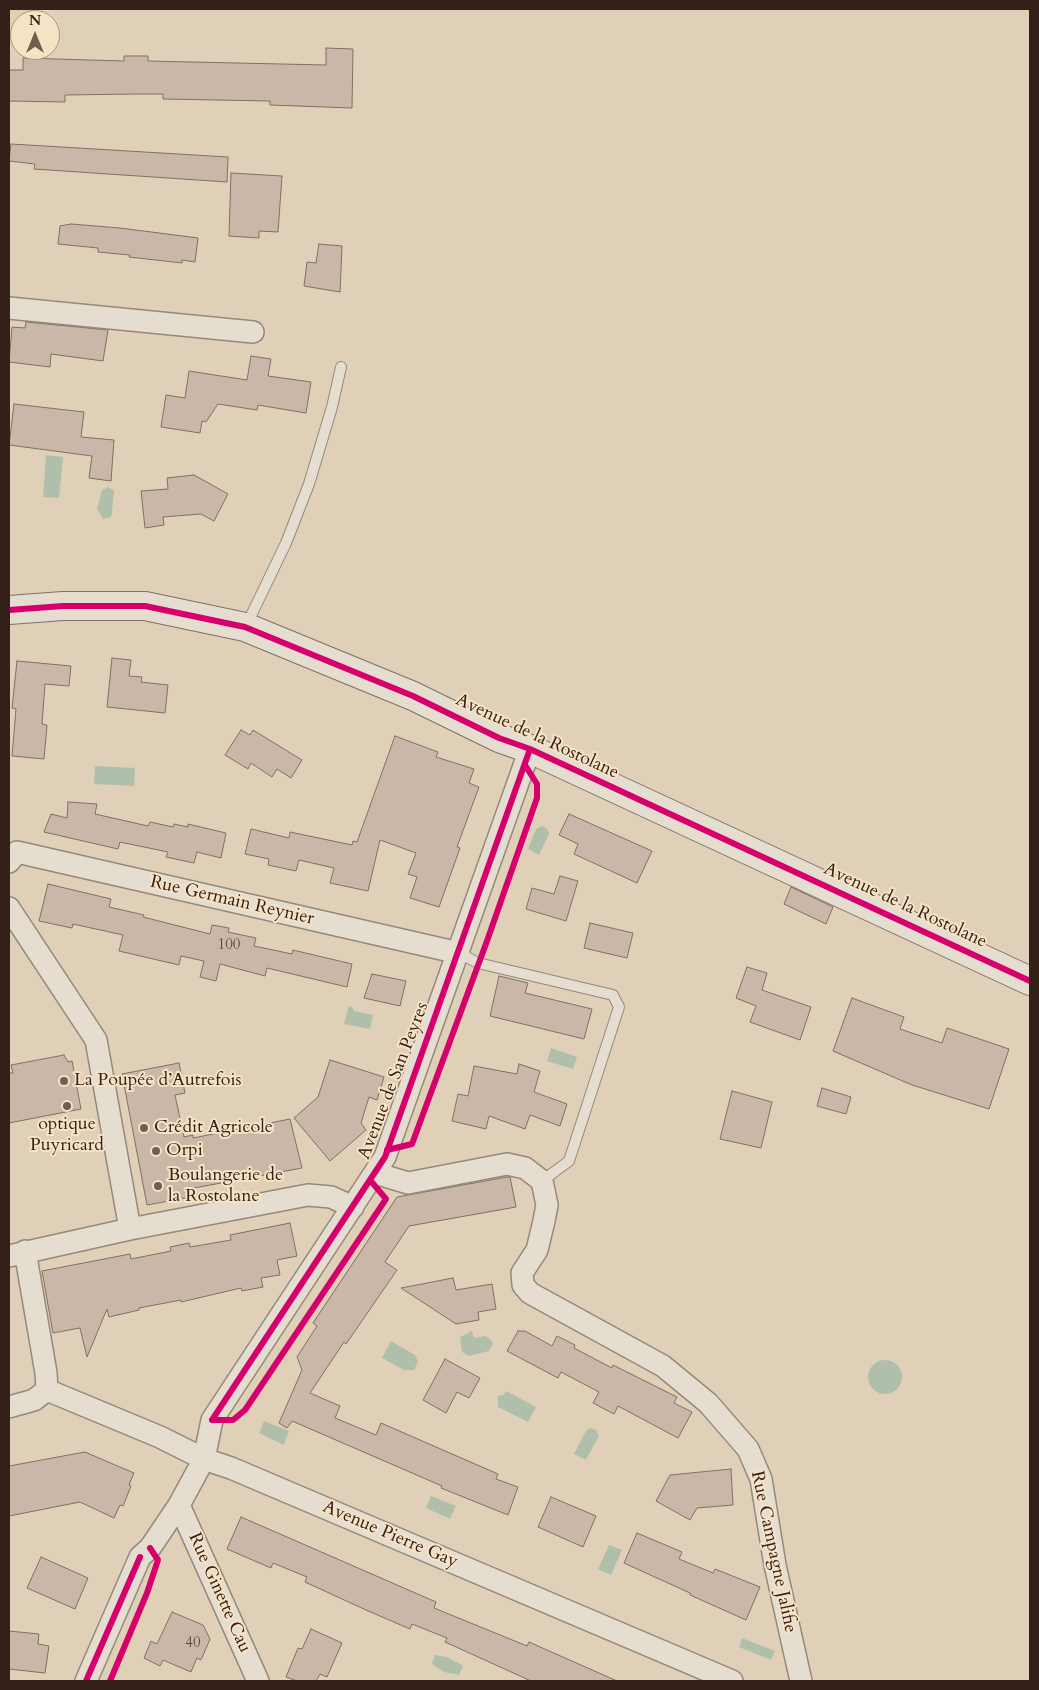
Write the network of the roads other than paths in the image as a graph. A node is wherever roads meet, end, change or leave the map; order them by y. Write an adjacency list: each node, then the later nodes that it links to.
1 (9, 308): 2 (street)
2 (252, 332)
3 (340, 367): 5 (lane)
4 (9, 610): 5 (street, Avenue de la Rostolane)
5 (245, 627): 6 (street, Avenue de la Rostolane)
6 (530, 749): 9 (street, Avenue de San Peyres); 10 (street, Avenue de la Rostolane)
7 (9, 862): 9 (street, Rue Germain Reynier)
8 (9, 908): 14 (street)
9 (458, 953): 11 (street, Avenue de San Peyres); 12 (lane)
10 (1030, 981)
11 (375, 1173): 12 (street); 13 (street, Avenue de San Peyres)
12 (542, 1181): 23 (street, Rue Campagne Jalifie)
13 (352, 1206): 14 (street); 18 (street, Avenue de San Peyres)
14 (130, 1229): 15 (street)
15 (17, 1253): 16 (street)
16 (47, 1390): 17 (street); 18 (street, Avenue Pierre Gay)
17 (9, 1407)
18 (204, 1459): 19 (street, Avenue de San Peyres); 22 (street, Avenue Pierre Gay)
19 (179, 1504): 20 (street, Avenue de San Peyres); 21 (street, Rue Ginette Cau)
20 (86, 1681)
21 (258, 1681)
22 (732, 1681)
23 (801, 1681)

